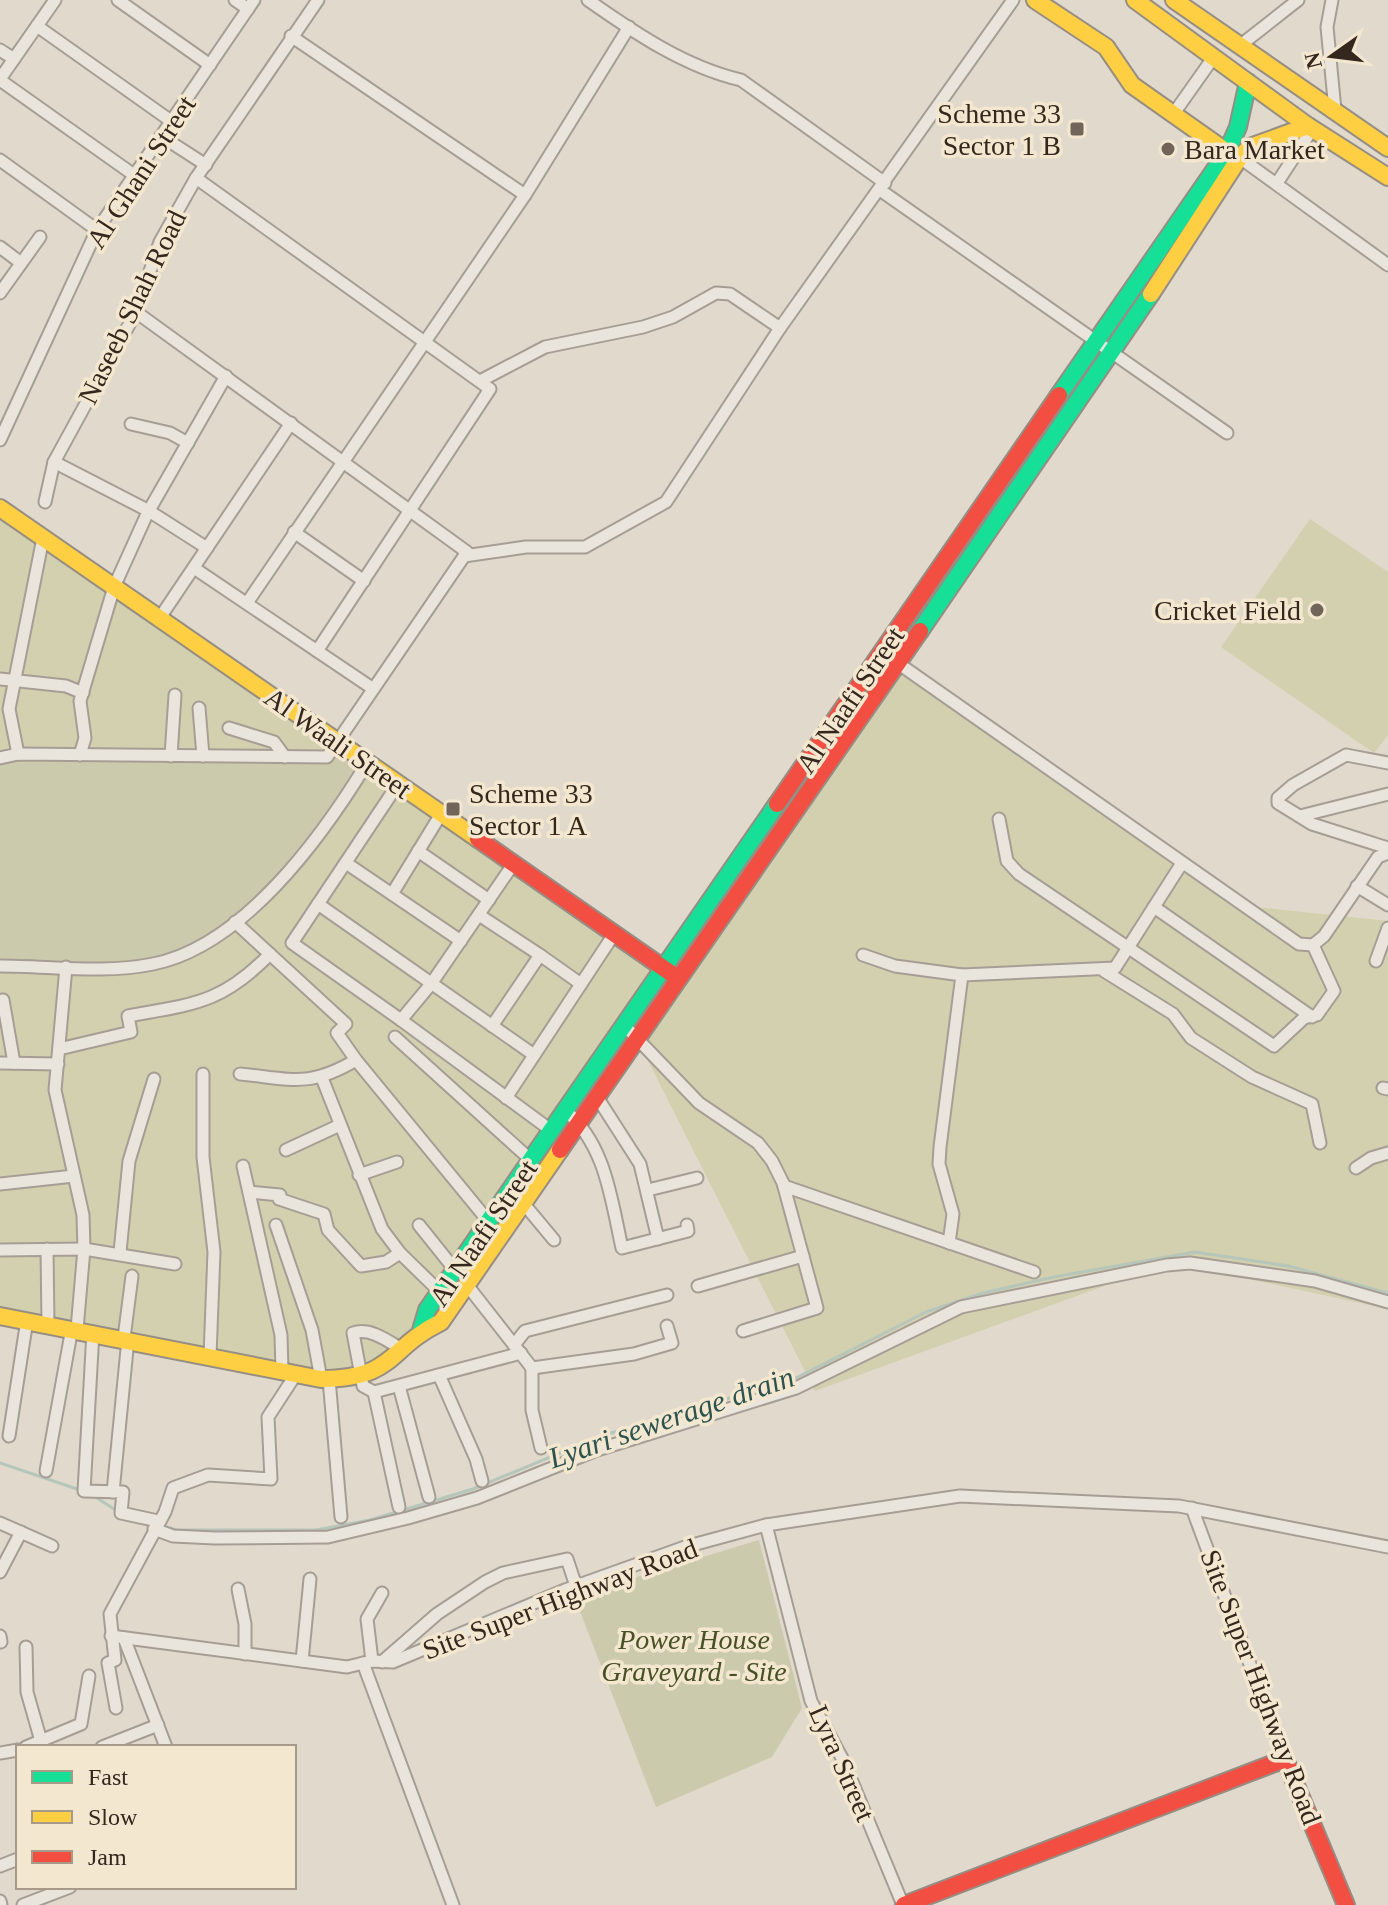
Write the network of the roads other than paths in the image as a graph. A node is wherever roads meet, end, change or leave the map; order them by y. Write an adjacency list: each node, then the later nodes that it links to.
1 (55, 0): 13 (street)
2 (118, 0): 20 (street)
3 (235, 0): 12 (street)
4 (318, 0): 15 (street, Naseeb Shah Road)
5 (588, 0): 14 (street)
6 (1013, 0): 36 (street)
7 (1035, 0): 24 (main road)
8 (1135, 0): 18 (main road)
9 (1174, 0): 16 (main road)
10 (1298, 0): 16 (street)
11 (1332, 0): 23 (street)
12 (251, 5): 20 (street, Al Ghani Street)
13 (37, 26): 19 (street); 25 (street)
14 (629, 27): 36 (street); 37 (street)
15 (291, 36): 31 (street, Naseeb Shah Road); 37 (street)
16 (1242, 44): 23 (main road)
17 (0, 50): 19 (street)
18 (1213, 58): 22 (main road); 24 (street)
19 (14, 59): 21 (street)
20 (210, 65): 25 (street, Al Ghani Street)
21 (0, 80): 32 (street)
22 (1248, 82): 26 (main road); 29 (main road, Al Naafi Street)
23 (1335, 110): 28 (main road)
24 (1172, 116): 29 (main road)
25 (171, 121): 27 (street, Al Ghani Street)
26 (1311, 127): 29 (main road, Al Naafi Street); 33 (main road); 35 (street)
27 (161, 136): 31 (street); 32 (street, Al Ghani Street)
28 (1388, 148)
29 (1233, 154): 35 (street); 47 (main road, Al Naafi Street); 48 (main road, Al Naafi Street)
30 (0, 160): 38 (street)
31 (206, 165): 34 (street, Naseeb Shah Road)
32 (134, 175): 38 (street, Al Ghani Street)
33 (1388, 177)
34 (196, 178): 44 (street, Naseeb Shah Road); 46 (street)
35 (1277, 183): 42 (street)
36 (882, 187): 45 (street); 47 (street)
37 (525, 195): 46 (street)
38 (97, 230): 51 (street, Al Ghani Street)
39 (40, 237): 41 (street)
40 (0, 247): 41 (street)
41 (21, 263): 43 (street)
42 (1388, 265)
43 (0, 293)
44 (136, 312): 49 (street); 58 (street, Naseeb Shah Road)
45 (780, 328): 50 (street); 66 (street)
46 (424, 340): 50 (street); 57 (street)
47 (1098, 341): 48 (street); 73 (main road, Al Naafi Street)
48 (1112, 354): 54 (street); 74 (main road, Al Naafi Street)
49 (226, 376): 52 (street); 56 (street)
50 (480, 381): 61 (street)
51 (4, 418): 55 (street, Al Ghani Street)
52 (291, 423): 57 (street); 65 (street)
53 (131, 424): 56 (street)
54 (1227, 433)
55 (0, 440)
56 (188, 443): 62 (street)
57 (341, 460): 61 (street); 63 (street)
58 (54, 462): 59 (street, Naseeb Shah Road); 62 (street)
59 (45, 502)
60 (0, 508): 64 (main road, Al Waali Street)
61 (410, 510): 66 (street); 68 (street)
62 (149, 511): 65 (street); 69 (street)
63 (294, 532): 68 (street); 70 (street)
64 (43, 538): 69 (main road, Al Waali Street); 76 (street)
65 (207, 548): 67 (street)
66 (464, 556): 77 (street)
67 (194, 568): 70 (street); 71 (street)
68 (364, 581): 72 (street)
69 (114, 587): 71 (main road, Al Waali Street); 78 (street)
70 (247, 603): 72 (street)
71 (159, 619): 82 (main road, Al Waali Street)
72 (317, 651): 77 (street)
73 (883, 651): 74 (street); 121 (main road, Al Naafi Street)
74 (898, 664): 100 (street); 121 (main road, Al Naafi Street)
75 (0, 679): 76 (street)
76 (15, 681): 78 (street); 83 (street)
77 (372, 688): 82 (street)
78 (83, 693): 84 (street)
79 (175, 695): 85 (street)
80 (199, 708): 86 (street)
81 (229, 728): 87 (street)
82 (336, 741): 87 (street); 89 (main road, Al Waali Street)
83 (18, 754): 84 (street); 88 (street)
84 (80, 755): 85 (street)
85 (171, 756): 86 (street)
86 (203, 756): 87 (street)
87 (285, 757)
88 (0, 758)
89 (367, 763): 91 (main road, Al Waali Street); 108 (street)
90 (1388, 763): 94 (street)
91 (398, 784): 93 (main road, Al Waali Street); 98 (street)
92 (1388, 794): 94 (street)
93 (441, 814): 96 (street); 99 (main road, Al Waali Street)
94 (1300, 816): 97 (street)
95 (999, 819): 113 (street)
96 (418, 851): 102 (street); 103 (street)
97 (1388, 851): 101 (street)
98 (346, 863): 102 (street); 104 (street)
99 (514, 863): 103 (street); 110 (main road, Al Waali Street)
100 (1182, 863): 106 (street); 112 (street)
101 (1357, 886): 105 (street); 112 (street)
102 (392, 894): 111 (street)
103 (489, 900): 107 (street)
104 (318, 904): 123 (street); 127 (street)
105 (1388, 905)
106 (1154, 907): 113 (street); 126 (street)
107 (479, 915): 111 (street); 115 (street)
108 (235, 922): 114 (street); 119 (street)
109 (1388, 928): 117 (street)
110 (614, 934): 121 (main road, Al Waali Street); 124 (street)
111 (461, 941): 123 (street)
112 (1313, 945): 126 (street)
113 (1128, 948): 120 (street); 126 (street)
114 (270, 954): 131 (street); 133 (street)
115 (540, 955): 124 (street); 128 (street)
116 (863, 955): 122 (street)
117 (1376, 961)
118 (0, 966): 119 (street)
119 (66, 967): 131 (street)
120 (1104, 971): 122 (street); 147 (street)
121 (670, 972): 129 (main road, Al Naafi Street)
122 (962, 975): 168 (street)
123 (431, 984): 127 (street); 128 (street)
124 (581, 984): 132 (street)
125 (3, 1000): 135 (street)
126 (1312, 1017)
127 (401, 1020): 142 (street)
128 (492, 1026): 132 (street)
129 (631, 1031): 141 (main road, Al Naafi Street); 143 (main road, Al Naafi Street); 158 (street)
130 (395, 1037): 150 (street)
131 (59, 1049): 136 (street)
132 (534, 1055): 142 (street)
133 (356, 1060): 139 (street); 162 (street)
134 (0, 1063): 135 (street)
135 (14, 1063): 136 (street)
136 (58, 1064): 155 (street)
137 (203, 1074): 194 (street)
138 (240, 1074): 139 (street)
139 (322, 1078): 145 (street)
140 (154, 1079): 172 (street)
141 (597, 1097): 144 (main road, Al Naafi Street); 159 (street)
142 (506, 1098): 146 (street)
143 (566, 1111): 144 (street); 146 (main road, Al Naafi Street)
144 (580, 1123): 161 (main road, Al Naafi Street); 166 (street)
145 (340, 1125): 148 (street); 154 (street)
146 (552, 1131): 150 (main road, Al Naafi Street)
147 (1320, 1143)
148 (286, 1150)
149 (1388, 1153): 153 (street)
150 (532, 1161): 162 (main road, Al Naafi Street)
151 (397, 1162): 154 (street)
152 (243, 1166): 160 (street)
153 (1356, 1168)
154 (359, 1175): 173 (street)
155 (74, 1176): 157 (street); 170 (street)
156 (697, 1178): 159 (street)
157 (0, 1184)
158 (784, 1186): 168 (street); 174 (street)
159 (648, 1190): 166 (street)
160 (249, 1192): 173 (street); 196 (street)
161 (524, 1204): 167 (street); 179 (main road, Al Naafi Street)
162 (489, 1222): 176 (main road, Al Naafi Street)
163 (276, 1225): 199 (street)
164 (419, 1225): 176 (street)
165 (687, 1225): 166 (street)
166 (658, 1239)
167 (554, 1240)
168 (949, 1243): 177 (street)
169 (47, 1249): 170 (street); 171 (street); 186 (street)
170 (84, 1249): 172 (street); 188 (street)
171 (0, 1250)
172 (120, 1252): 175 (street)
173 (400, 1253): 181 (street)
174 (803, 1256): 180 (street); 190 (street)
175 (175, 1264)
176 (455, 1270): 181 (main road, Al Naafi Street)
177 (1034, 1272)
178 (132, 1276): 191 (street)
179 (467, 1285): 189 (main road, Al Naafi Street); 192 (street)
180 (698, 1286)
181 (440, 1292): 189 (main road, Al Naafi Street)
182 (667, 1295): 192 (street)
183 (1388, 1302): 212 (street)
184 (0, 1316): 185 (main road)
185 (27, 1320): 186 (main road); 202 (street)
186 (48, 1324): 188 (main road)
187 (667, 1326): 195 (street)
188 (81, 1330): 191 (main road); 204 (street); 206 (street)
189 (421, 1330): 193 (main road)
190 (743, 1331)
191 (126, 1339): 194 (main road); 206 (street)
192 (518, 1349): 195 (street); 198 (street)
193 (403, 1350): 197 (main road); 197 (street)
194 (210, 1356): 196 (main road)
195 (532, 1368): 203 (street)
196 (289, 1372): 199 (main road); 212 (street)
197 (360, 1375): 199 (main road); 201 (street)
198 (439, 1375): 200 (street); 205 (street)
199 (325, 1379): 210 (street)
200 (399, 1386): 201 (street); 207 (street)
201 (374, 1392): 208 (street)
202 (9, 1436)
203 (541, 1448)
204 (46, 1471)
205 (482, 1481)
206 (113, 1492): 212 (street)
207 (429, 1497)
208 (399, 1507)
209 (1192, 1508): 213 (street, Site Super Highway Road); 216 (street); 235 (street, Site Super Highway Road)
210 (341, 1517)
211 (0, 1523): 214 (street)
212 (156, 1525): 222 (street)
213 (766, 1525): 219 (street, Site Super Highway Road); 239 (street, Lyra Street)
214 (21, 1532): 215 (street); 217 (street)
215 (52, 1546)
216 (1388, 1547)
217 (0, 1572)
218 (310, 1579): 226 (street)
219 (576, 1586): 227 (street, Site Super Highway Road); 227 (street)
220 (238, 1589): 225 (street)
221 (382, 1593): 227 (street)
222 (111, 1636): 223 (street, Site Super Highway Road); 229 (street)
223 (124, 1638): 225 (street, Site Super Highway Road); 230 (street)
224 (26, 1647): 231 (street)
225 (245, 1654): 226 (street, Site Super Highway Road)
226 (302, 1661): 227 (street, Site Super Highway Road)
227 (372, 1662): 238 (street)
228 (89, 1676): 231 (street)
229 (116, 1708)
230 (158, 1725): 233 (street); 234 (street)
231 (41, 1741): 232 (street)
232 (31, 1745)
233 (107, 1745)
234 (165, 1745)
235 (1285, 1759): 239 (main road); 240 (main road, Site Super Highway Road)
236 (65, 1889): 237 (street)
237 (23, 1905)
238 (453, 1905)
239 (903, 1905)
240 (1346, 1905)

